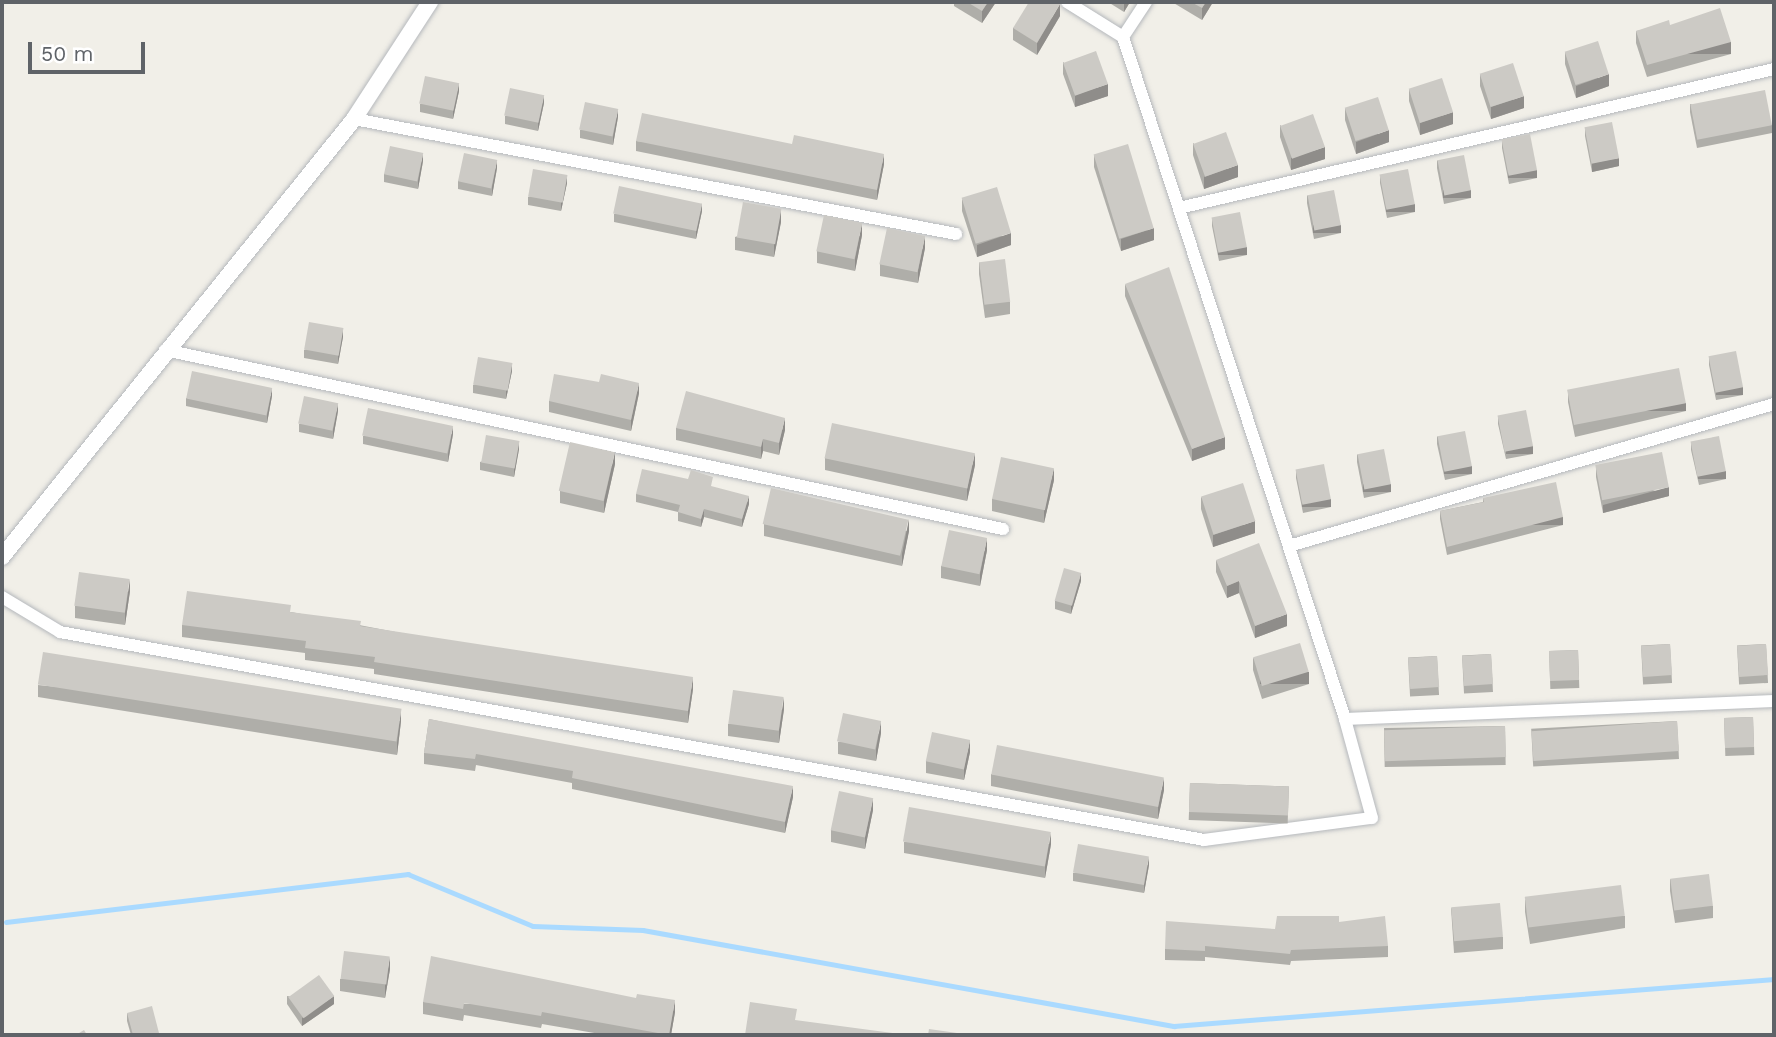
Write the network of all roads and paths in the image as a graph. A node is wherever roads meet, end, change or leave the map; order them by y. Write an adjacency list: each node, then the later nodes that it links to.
1 (430, 2): 6 (street)
2 (1067, 2): 4 (street)
3 (1146, 2): 4 (street)
4 (1123, 37): 7 (street)
5 (1774, 69): 7 (street)
6 (354, 119): 8 (street); 9 (street)
7 (1179, 208): 12 (street)
8 (956, 234)
9 (165, 350): 11 (street); 13 (street)
10 (1774, 404): 12 (street)
11 (1003, 529)
12 (1289, 546): 16 (street)
13 (2, 557)
14 (2, 597): 16 (street)
15 (1774, 701): 16 (street)
16 (1345, 719)

